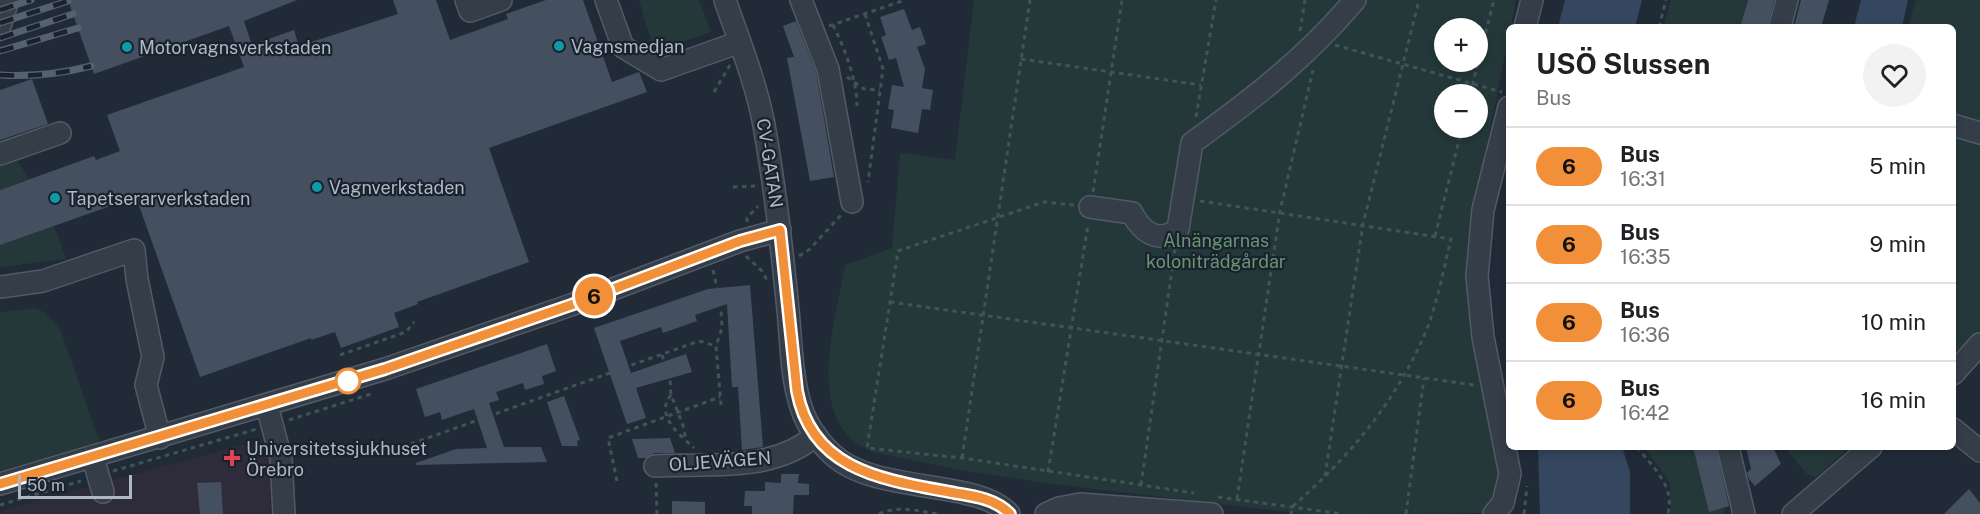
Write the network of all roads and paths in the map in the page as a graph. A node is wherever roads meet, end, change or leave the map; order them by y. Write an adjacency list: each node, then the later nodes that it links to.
1 (8, 0): 21 (street)
2 (466, 0): 3 (street)
3 (501, 0)
4 (606, 0): 24 (street)
5 (725, 0): 24 (street, CV-GATAN)
6 (801, 0): 22 (street)
7 (905, 0): 17 (path)
8 (1030, 0): 25 (path)
9 (1122, 0): 28 (path)
10 (1216, 0): 31 (path)
11 (1355, 0): 23 (street)
12 (1419, 0): 26 (path)
13 (1494, 0): 29 (path)
14 (1532, 0): 18 (street)
15 (1666, 0): 19 (path)
16 (1787, 0): 20 (street)
17 (833, 24): 22 (path); 30 (path)
18 (1526, 24)
19 (1660, 24)
20 (1781, 24)
21 (0, 26)
22 (813, 31): 27 (street)
23 (1320, 41): 26 (path); 40 (street); 48 (path)
24 (740, 42): 53 (street, CV-GATAN)
25 (1021, 59): 28 (path); 49 (path)
26 (1402, 64): 29 (path); 51 (path)
27 (828, 69): 30 (path); 46 (street)
28 (1111, 72): 31 (path); 47 (path)
29 (1473, 83): 33 (path)
30 (854, 84): 32 (path); 34 (path)
31 (1202, 86): 40 (path)
32 (880, 90)
33 (1506, 92)
34 (857, 106)
35 (1506, 118): 75 (street)
36 (1956, 126): 38 (street)
37 (60, 133): 41 (street)
38 (1980, 133)
39 (1460, 138): 54 (path)
40 (1192, 143): 44 (street)
41 (0, 154)
42 (758, 186): 43 (path)
43 (733, 187)
44 (1183, 198): 48 (path); 52 (street)
45 (759, 201): 50 (path)
46 (852, 202)
47 (1090, 207): 49 (path); 52 (street); 64 (path)
48 (1280, 211): 51 (path); 68 (path)
49 (998, 216): 60 (path); 62 (path)
50 (747, 222)
51 (1363, 224): 54 (path); 71 (path)
52 (1178, 229): 65 (path)
53 (780, 230): 81 (street); 84 (street, CV-GATAN)
54 (1435, 236): 73 (path)
55 (745, 255): 57 (path)
56 (713, 268): 59 (path)
57 (768, 284)
58 (0, 287): 85 (street)
59 (717, 288)
60 (890, 302): 62 (path); 92 (path)
61 (721, 308): 67 (path)
62 (983, 315): 64 (path); 92 (path)
63 (414, 322): 69 (path)
64 (1071, 327): 65 (path); 95 (path)
65 (1162, 340): 68 (path); 100 (path)
66 (1980, 344): 72 (street)
67 (716, 346): 70 (path); 77 (path)
68 (1259, 354): 71 (path); 101 (path)
69 (340, 355)
70 (662, 355): 76 (path); 87 (path)
71 (1342, 366): 73 (path); 97 (path)
72 (1956, 371)
73 (1404, 375): 74 (path); 97 (path)
74 (1424, 378): 75 (path); 113 (path)
75 (1493, 388): 114 (street)
76 (671, 395): 80 (path); 82 (path)
77 (720, 397): 79 (path); 80 (path)
78 (357, 399): 81 (path)
79 (721, 405)
80 (678, 412): 82 (path); 86 (path)
81 (277, 417): 85 (street); 96 (path); 105 (street)
82 (666, 417): 86 (path); 98 (path)
83 (1956, 431): 91 (street)
84 (816, 435): 93 (street, OLJEVÄGEN); 109 (street)
85 (160, 438): 96 (street)
86 (686, 441): 93 (path)
87 (411, 444)
88 (1639, 450): 115 (path)
89 (1729, 450): 116 (street)
90 (1868, 450): 117 (street)
91 (1980, 450)
92 (962, 458): 95 (path)
93 (697, 464): 94 (street, OLJEVÄGEN)
94 (655, 466): 106 (path)
95 (1048, 472): 100 (path)
96 (98, 475): 99 (street); 103 (path)
97 (1325, 478): 104 (path)
98 (617, 482)
99 (0, 484)
100 (1141, 485): 102 (path)
101 (1237, 499): 102 (path); 104 (path)
102 (1211, 502): 110 (street)
103 (0, 505)
104 (1293, 507): 111 (path); 112 (path)
105 (284, 514)
106 (657, 514)
107 (879, 514): 108 (path)
108 (938, 514)
109 (1010, 514)
110 (1046, 514)
111 (1291, 514)
112 (1343, 514)
113 (1406, 514)
114 (1494, 514)
115 (1668, 514)
116 (1744, 514)
117 (1793, 514)

